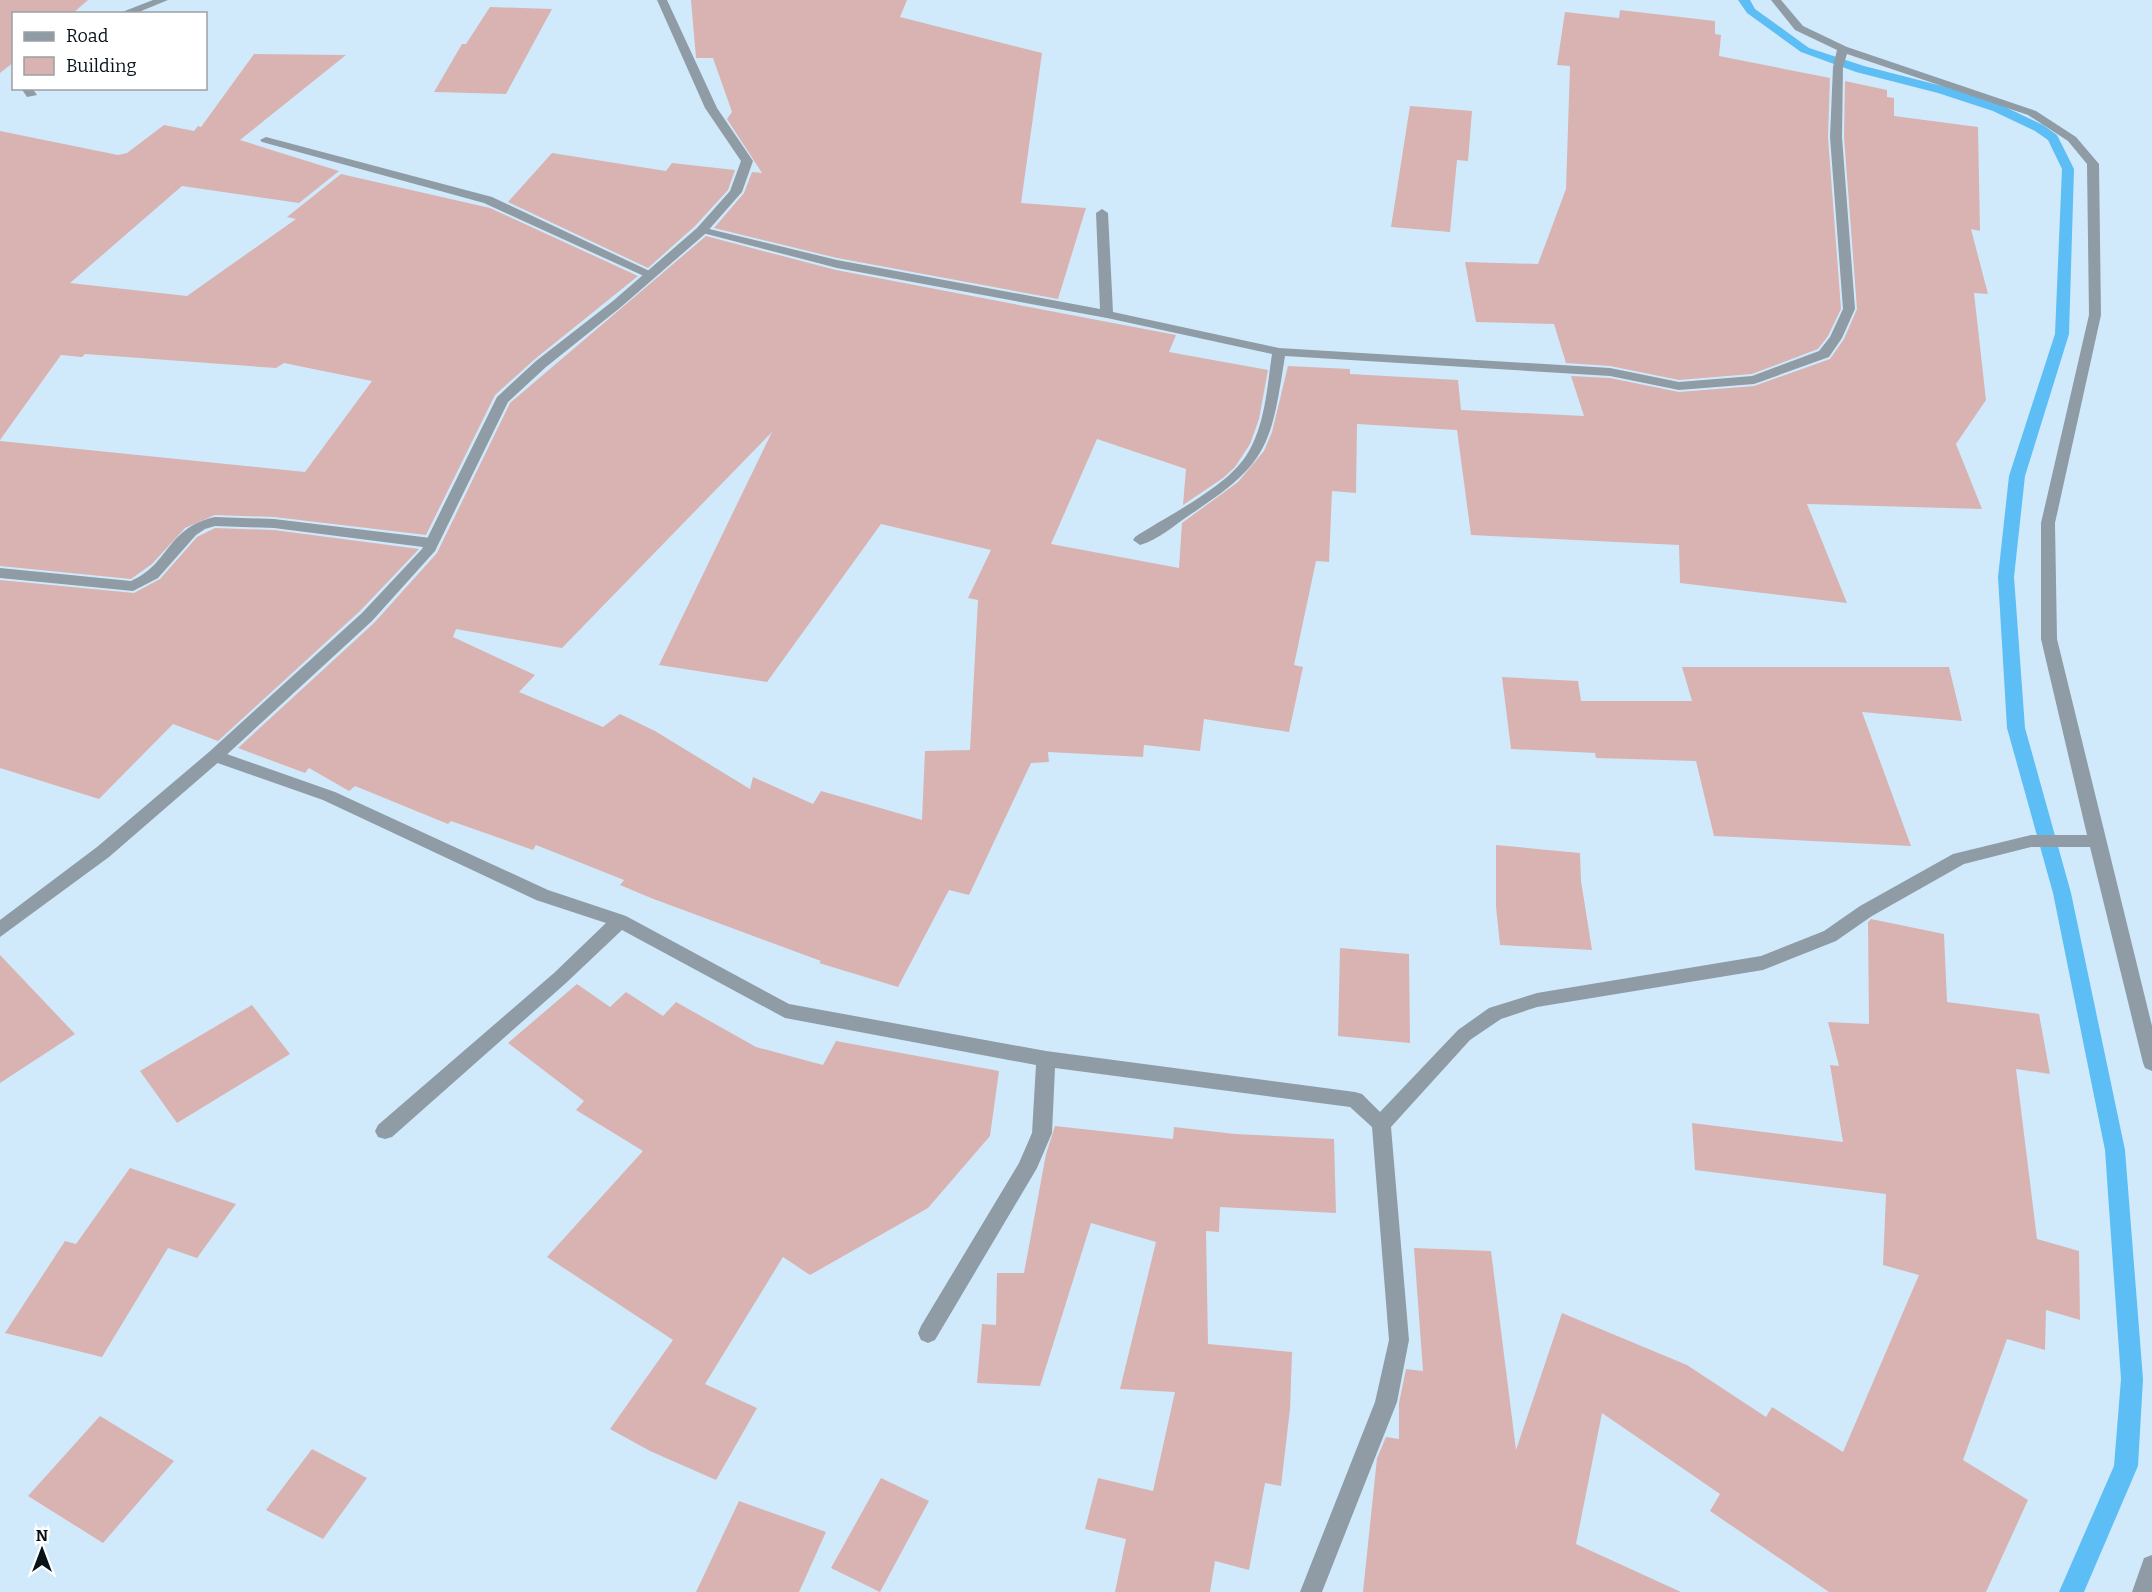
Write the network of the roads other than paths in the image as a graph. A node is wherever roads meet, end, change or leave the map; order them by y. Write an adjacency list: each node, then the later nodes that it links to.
1 (163, 0): 4 (street)
2 (662, 0): 8 (street)
3 (1776, 0): 5 (street)
4 (128, 12)
5 (1841, 57): 11 (street); 16 (street)
6 (266, 140): 9 (street)
7 (1102, 213): 10 (street)
8 (701, 231): 9 (street); 10 (street)
9 (650, 274): 13 (street)
10 (1107, 314): 11 (street)
11 (1279, 352): 12 (street)
12 (1140, 540)
13 (431, 543): 14 (street); 15 (street)
14 (0, 573)
15 (216, 756): 17 (street); 18 (street)
16 (2096, 841): 20 (street); 21 (street)
17 (620, 921): 19 (street); 22 (street)
18 (0, 930)
19 (1046, 1059): 21 (street); 23 (street)
20 (2152, 1063)
21 (1381, 1124): 25 (street)
22 (385, 1131)
23 (928, 1333)
24 (2152, 1566): 26 (street)
25 (1311, 1592)
26 (2143, 1592)

